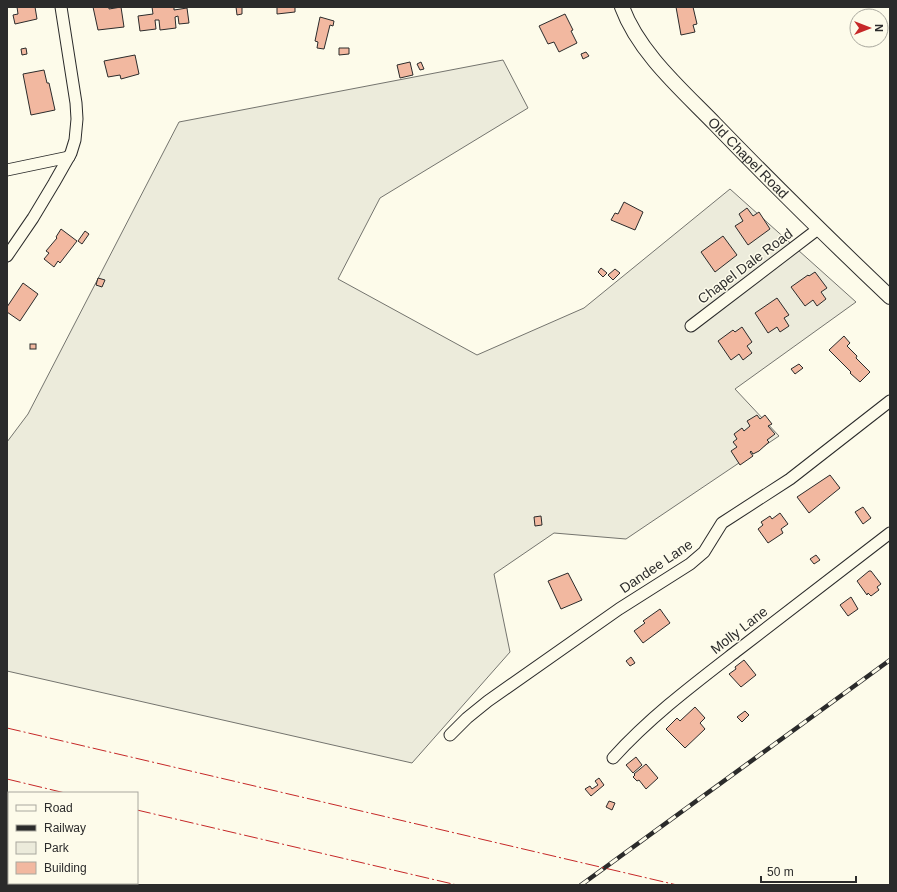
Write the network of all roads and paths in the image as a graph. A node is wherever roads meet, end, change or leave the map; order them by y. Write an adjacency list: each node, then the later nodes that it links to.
1 (61, 7): 3 (street)
2 (622, 7): 5 (street, Old Chapel Road)
3 (69, 157): 4 (street); 6 (street)
4 (7, 170)
5 (818, 229): 7 (street, Old Chapel Road); 8 (street, Chapel Dale Road)
6 (7, 256)
7 (890, 297)
8 (691, 326)
9 (890, 401): 11 (street, Dandee Lane)
10 (890, 533): 12 (street, Molly Lane)
11 (450, 734)
12 (613, 758)

